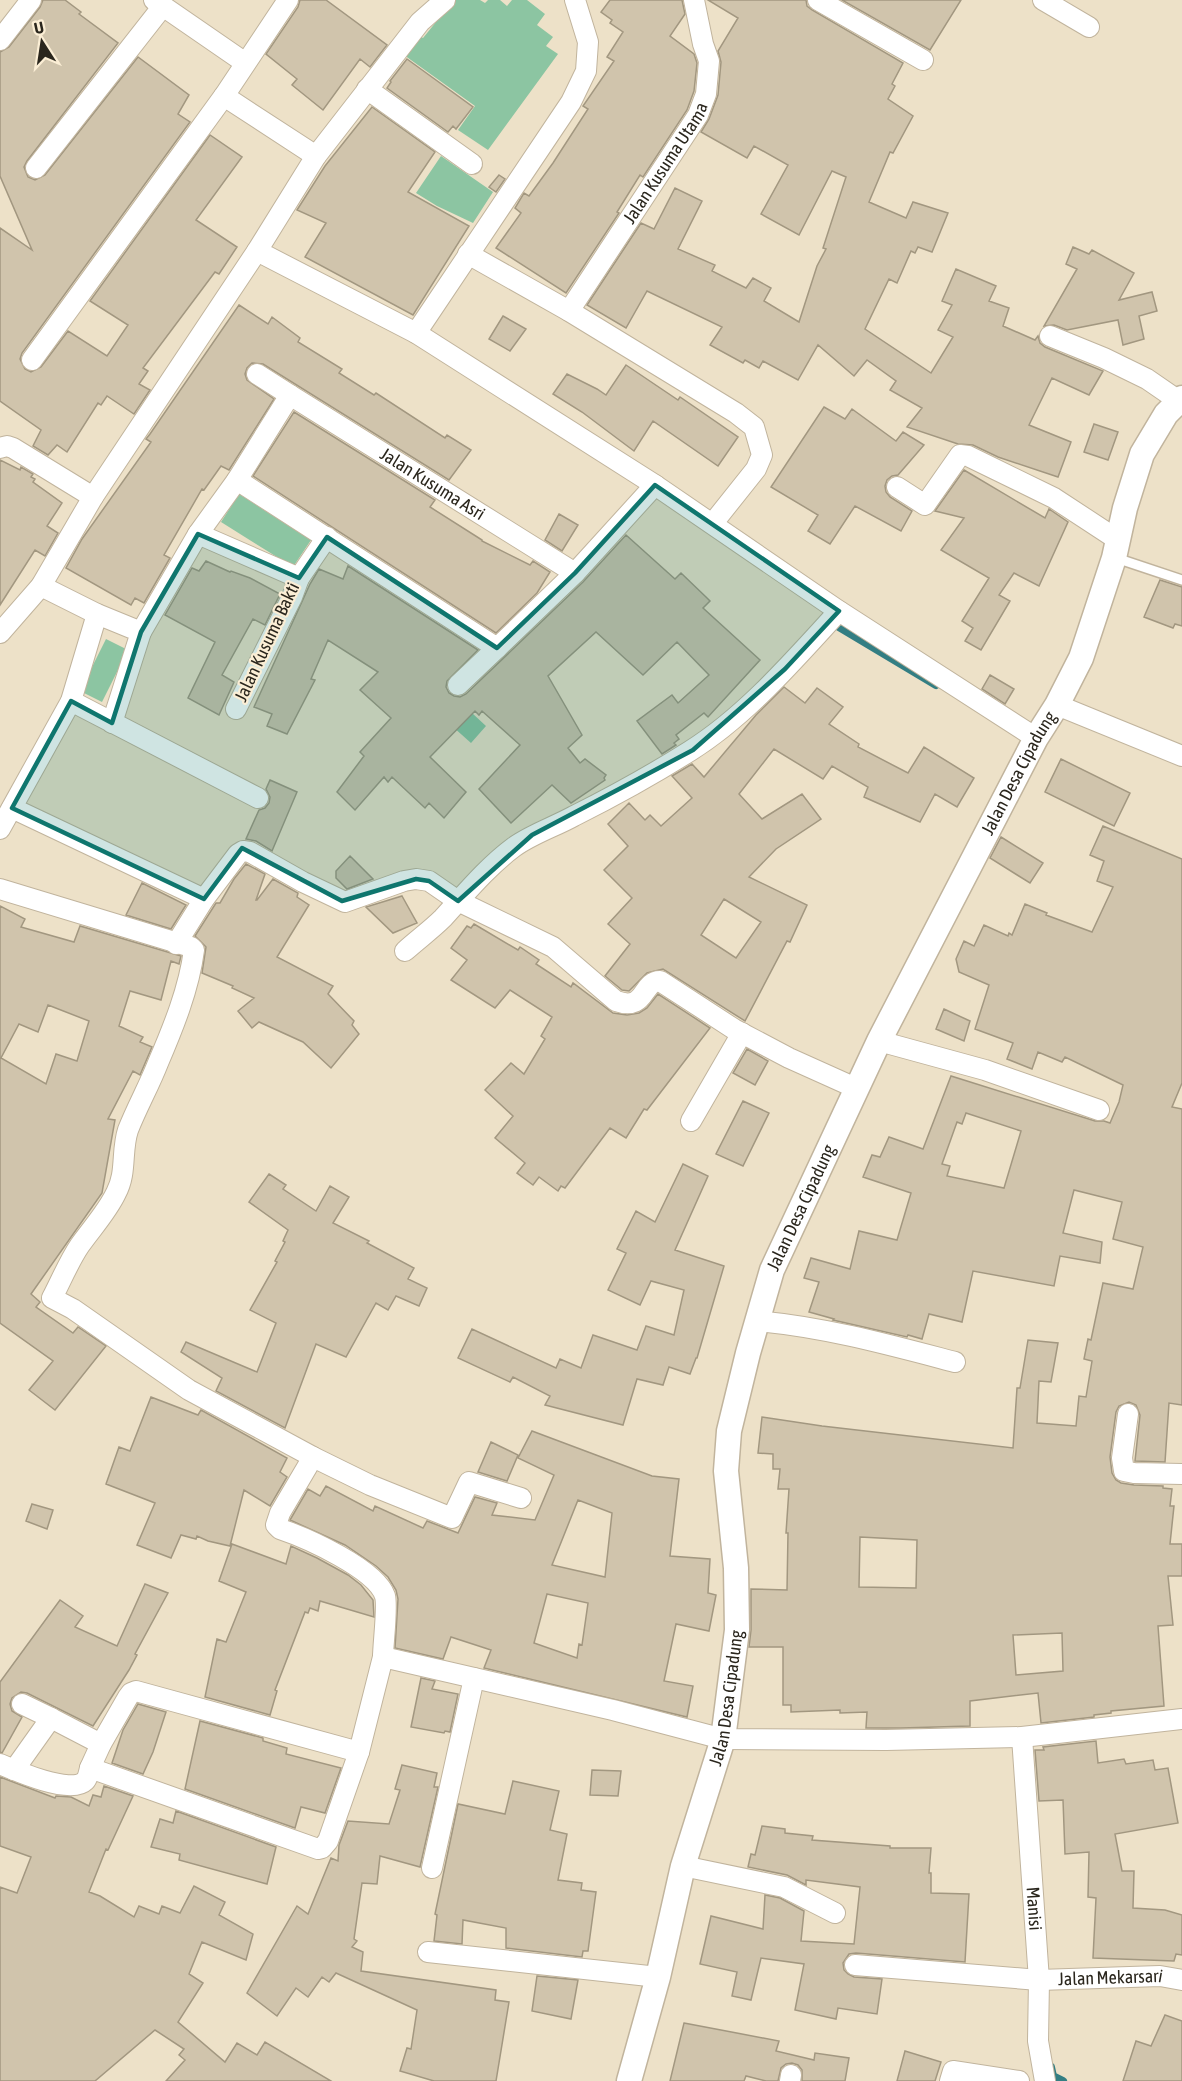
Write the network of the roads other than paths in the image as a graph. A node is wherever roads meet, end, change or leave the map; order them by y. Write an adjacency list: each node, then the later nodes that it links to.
1 (31, 0): 10 (street)
2 (288, 0): 12 (street)
3 (445, 0): 13 (street)
4 (575, 0): 19 (street)
5 (694, 0): 20 (street, Jalan Kusuma Utama)
6 (818, 0): 11 (street)
7 (1043, 0): 9 (street)
8 (158, 3): 12 (street); 17 (street)
9 (1089, 27)
10 (0, 40)
11 (923, 60)
12 (244, 62): 14 (street)
13 (367, 89): 15 (street); 16 (street)
14 (224, 96): 15 (street); 23 (street)
15 (316, 156): 18 (street)
16 (472, 164)
17 (36, 168)
18 (257, 251): 21 (street); 31 (street)
19 (468, 254): 20 (street); 21 (street)
20 (568, 311): 32 (street)
21 (416, 333): 29 (street)
22 (1050, 336): 26 (street)
23 (32, 360)
24 (257, 374): 25 (street, Jalan Kusuma Asri)
25 (290, 395): 28 (street); 36 (street, Jalan Kusuma Asri)
26 (1180, 399): 35 (street, Jalan Desa Cipadung)
27 (0, 448): 31 (street)
28 (237, 480): 33 (street); 34 (street)
29 (655, 485): 32 (street); 36 (street)
30 (897, 488): 35 (street)
31 (93, 497): 39 (street)
32 (713, 523): 40 (street)
33 (198, 534): 37 (street, Jalan Kusuma Bakti); 42 (street)
34 (327, 537): 37 (street); 44 (street)
35 (1116, 549): 38 (lane); 47 (street, Jalan Desa Cipadung)
36 (575, 573): 44 (street)
37 (299, 578): 48 (street, Jalan Kusuma Bakti)
38 (1182, 580)
39 (41, 586): 41 (street); 43 (street)
40 (839, 611): 50 (street); 57 (street)
41 (97, 614): 42 (street); 46 (street)
42 (141, 632): 49 (street)
43 (0, 633)
44 (497, 648): 45 (street)
45 (458, 684)
46 (71, 700): 49 (street); 53 (street)
47 (1057, 705): 50 (street, Jalan Desa Cipadung); 51 (street)
48 (236, 709)
49 (112, 723): 52 (street)
50 (1036, 738): 61 (street, Jalan Desa Cipadung)
51 (1182, 756)
52 (258, 798)
53 (12, 808): 54 (street); 56 (street)
54 (0, 829)
55 (0, 890): 58 (street)
56 (204, 899): 57 (street); 58 (street)
57 (458, 900): 59 (street); 60 (street)
58 (176, 944): 68 (street)
59 (405, 951)
60 (742, 1033): 62 (street); 64 (street)
61 (879, 1041): 62 (street, Jalan Desa Cipadung); 63 (street)
62 (858, 1089): 65 (street, Jalan Desa Cipadung)
63 (1099, 1110)
64 (692, 1121)
65 (757, 1321): 66 (street); 77 (street, Jalan Desa Cipadung)
66 (955, 1362)
67 (1128, 1414): 69 (street)
68 (313, 1457): 70 (street); 71 (street)
69 (1182, 1474)
70 (520, 1498)
71 (383, 1657): 72 (street); 79 (street)
72 (474, 1678): 77 (street); 83 (street)
73 (22, 1704): 74 (street)
74 (51, 1718): 78 (street); 80 (street)
75 (1182, 1719): 76 (street)
76 (1022, 1737): 77 (street); 88 (street, Manisi)
77 (723, 1739): 82 (street, Jalan Desa Cipadung)
78 (101, 1744): 79 (street); 81 (street)
79 (359, 1752): 81 (street)
80 (7, 1767): 81 (street)
81 (90, 1768)
82 (683, 1866): 84 (street); 87 (street, Jalan Desa Cipadung)
83 (432, 1868)
84 (835, 1913)
85 (428, 1952): 87 (street)
86 (855, 1965): 88 (street, Jalan Mekarsari)
87 (658, 1977): 90 (street, Jalan Desa Cipadung)
88 (1038, 1980): 89 (street, Jalan Mekarsari); 93 (street, Manisi)
89 (1182, 1980)
90 (629, 2081)
91 (950, 2081): 92 (street)
92 (1018, 2081)
93 (1045, 2081)

